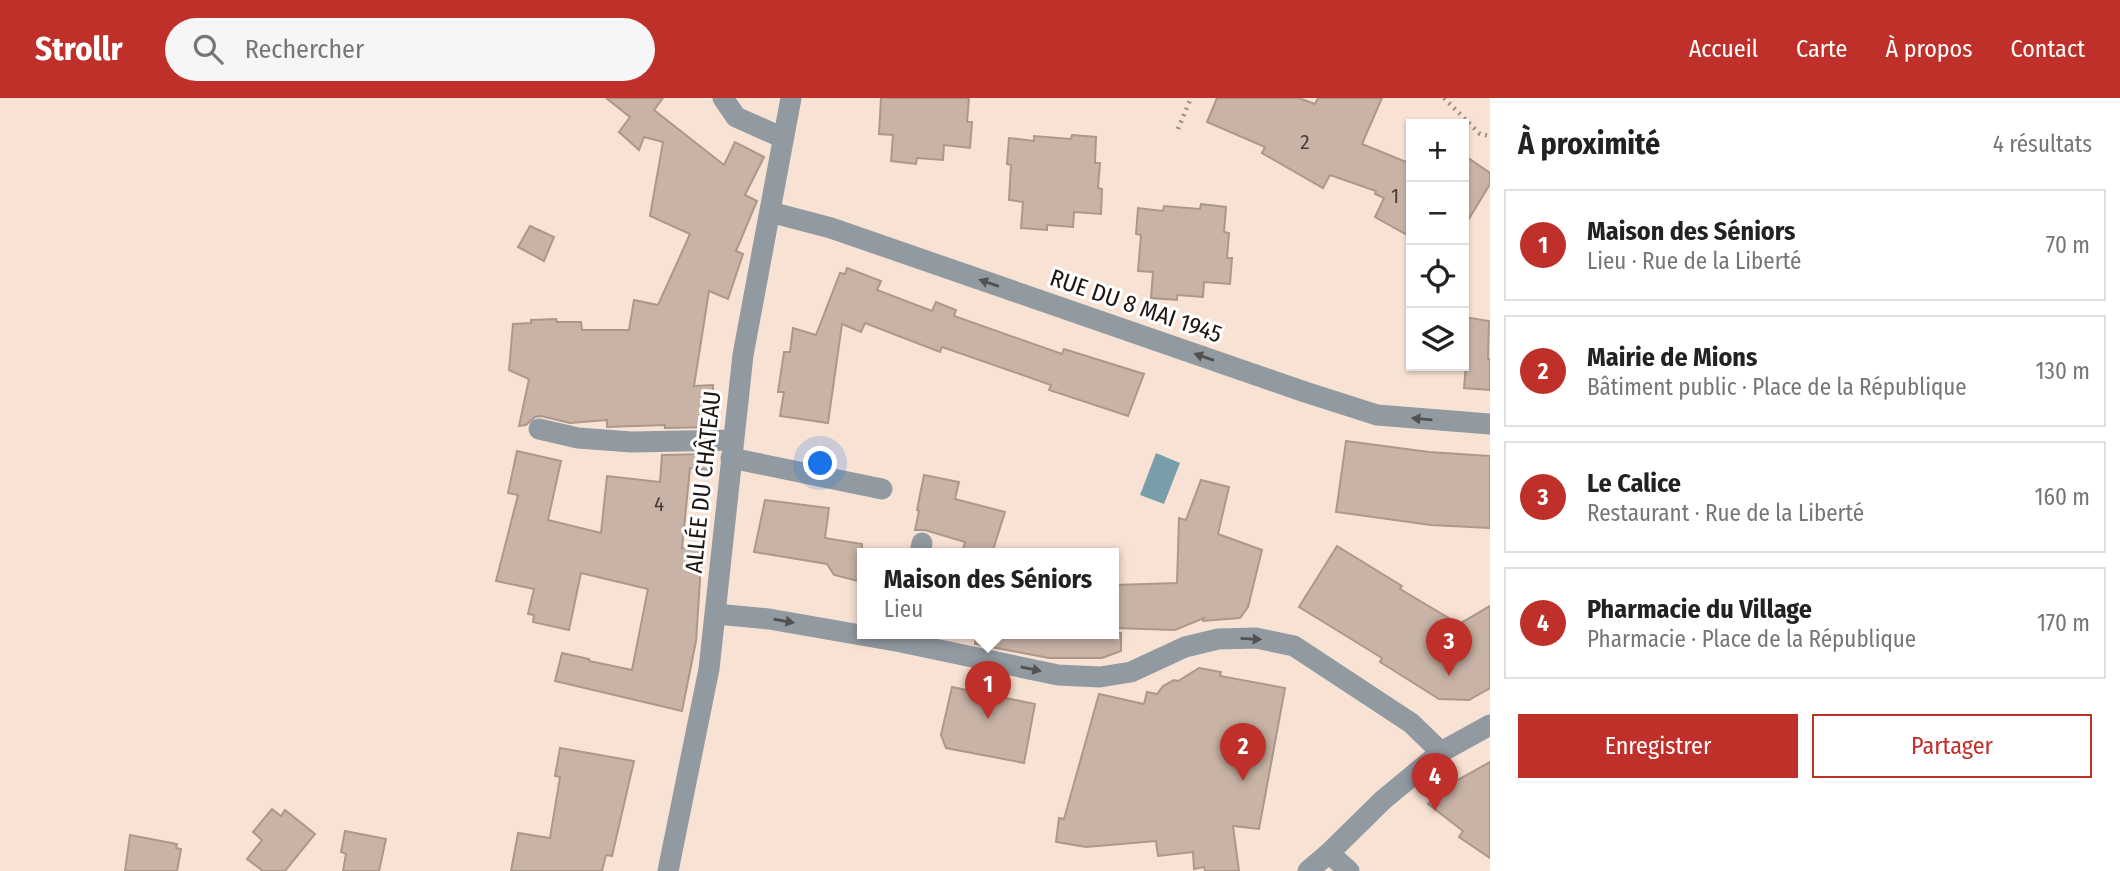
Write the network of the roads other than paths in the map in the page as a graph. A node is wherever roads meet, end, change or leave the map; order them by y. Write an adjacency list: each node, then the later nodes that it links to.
1 (723, 98): 3 (street)
2 (791, 98): 3 (street, ALLÉE DU CHÂTEAU)
3 (783, 138): 4 (street, ALLÉE DU CHÂTEAU)
4 (770, 212): 5 (street, RUE DU 8 MAI 1945, one-way to 4); 7 (street, ALLÉE DU CHÂTEAU)
5 (1490, 424)
6 (539, 429): 7 (street)
7 (732, 449): 8 (street); 9 (street, ALLÉE DU CHÂTEAU)
8 (882, 489)
9 (716, 614): 10 (street, one-way to 10); 15 (street, ALLÉE DU CHÂTEAU)
10 (857, 632)
11 (906, 639): 13 (street, one-way to 13)
12 (1490, 724): 13 (street)
13 (1441, 752): 14 (street)
14 (1329, 853): 16 (street); 17 (street)
15 (668, 871)
16 (1308, 871)
17 (1349, 871)

